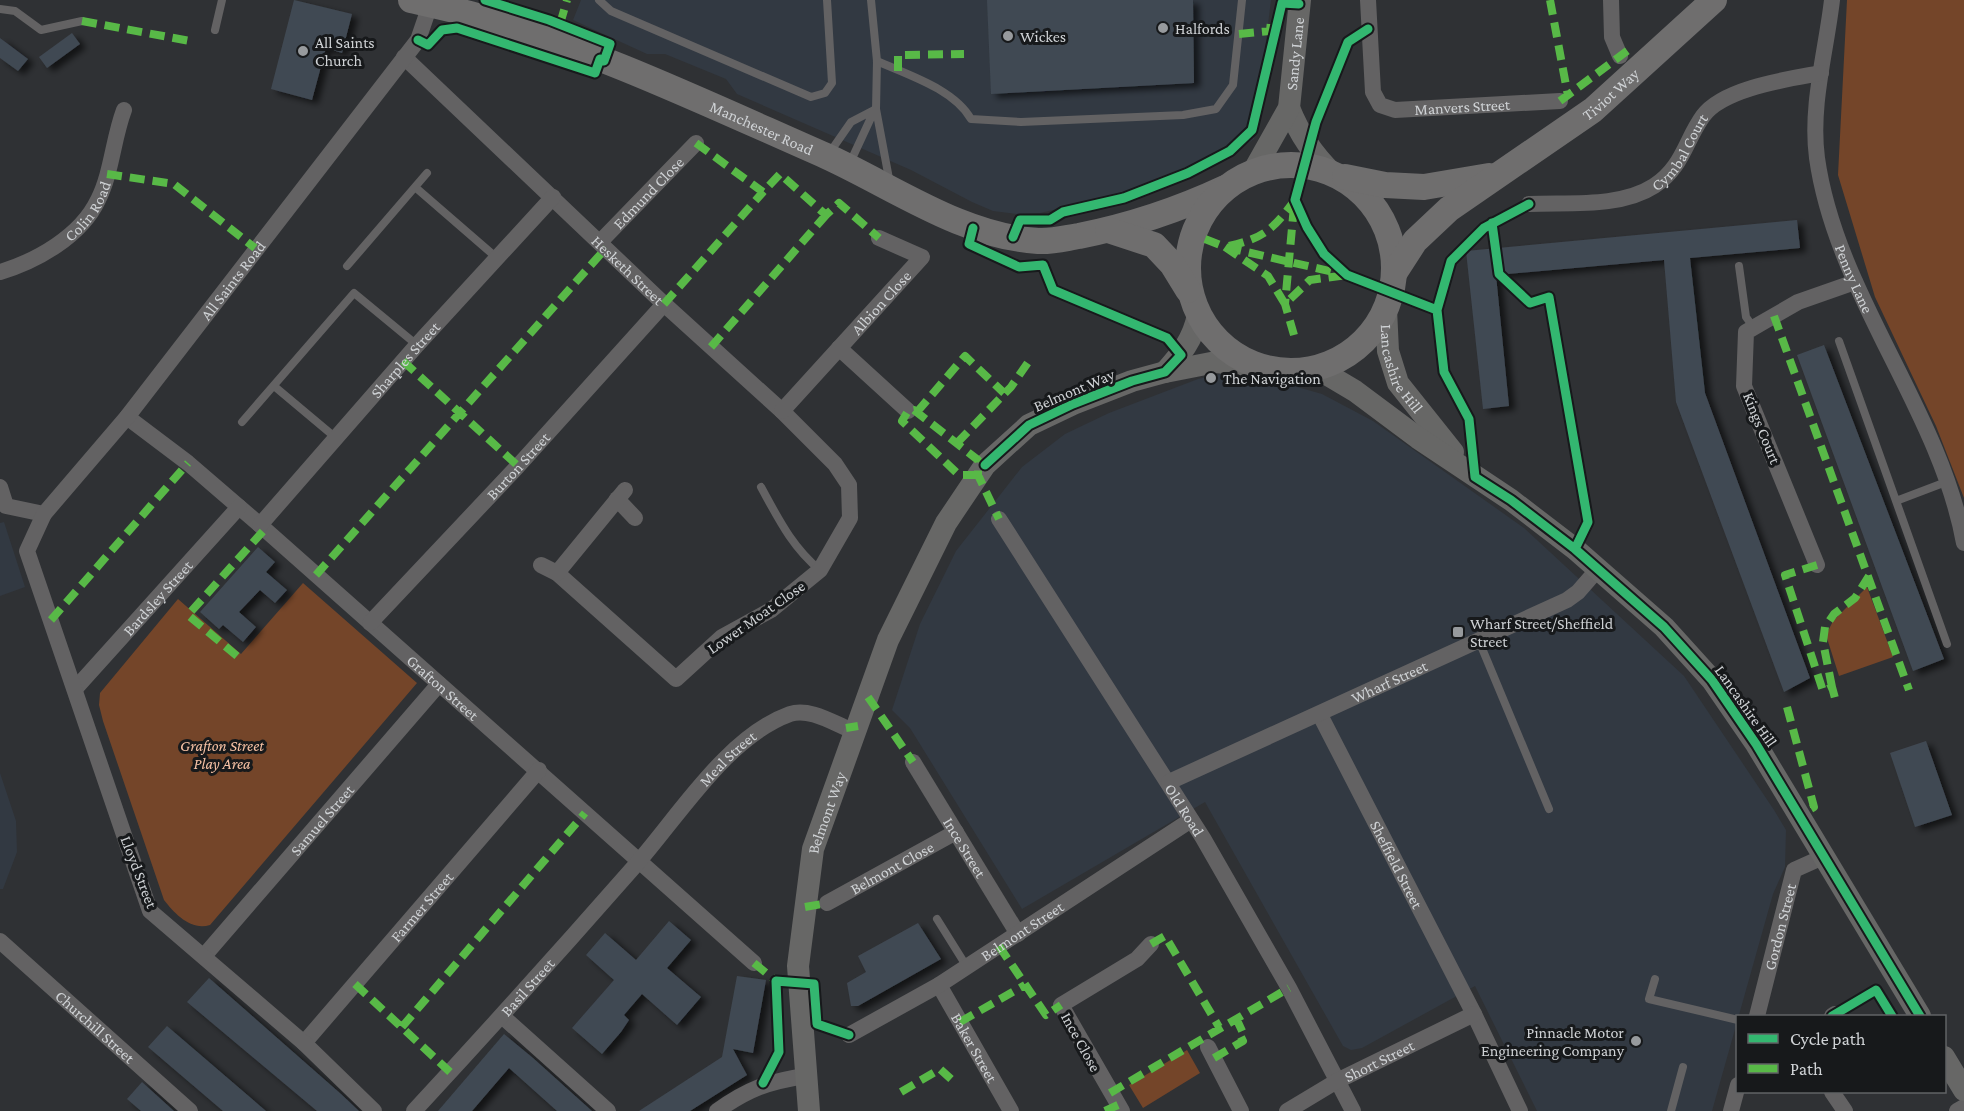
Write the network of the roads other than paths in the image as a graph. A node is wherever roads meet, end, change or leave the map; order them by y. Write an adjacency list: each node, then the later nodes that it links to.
1 (222, 0): 15 (lane)
2 (600, 0): 3 (lane)
3 (827, 0)
4 (871, 0): 18 (lane)
5 (1242, 0): 18 (lane)
6 (1300, 0): 21 (main road, Sandy Lane)
7 (1368, 0): 20 (street, Manvers Street)
8 (1611, 0): 16 (street)
9 (1714, 0): 29 (main road, Tiviot Way)
10 (1832, 0): 19 (street, Penny Lane)
11 (421, 2): 12 (main road, Manchester Road); 17 (street, All Saints Road)
12 (480, 8): 25 (main road, Manchester Road)
13 (0, 9): 14 (lane)
14 (82, 21)
15 (216, 30)
16 (1620, 56)
17 (404, 57): 33 (street, Hesketh Street); 57 (street, All Saints Road)
18 (877, 62): 22 (lane)
19 (1821, 73): 34 (street, Cymbal Court); 43 (street, Penny Lane)
20 (1560, 101)
21 (1289, 108): 26 (main road, Sandy Lane); 28 (main road, Sandy Lane)
22 (876, 109): 25 (lane); 25 (lane); 31 (lane)
23 (124, 110): 41 (street, Colin Road)
24 (696, 143): 37 (street, Edmund Close)
25 (838, 162): 31 (main road, Manchester Road)
26 (1253, 172): 28 (main road); 32 (main road)
27 (427, 173): 30 (lane)
28 (1336, 175): 29 (main road, Tiviot Way); 42 (main road)
29 (1497, 175): 42 (main road, Tiviot Way)
30 (415, 187): 38 (lane); 39 (lane)
31 (890, 188): 35 (main road, Manchester Road)
32 (1225, 189): 35 (main road, Manchester Road); 45 (main road)
33 (553, 197): 37 (street, Hesketh Street); 38 (street, Sharples Street)
34 (1529, 204)
35 (1108, 230): 45 (main road, Manchester Road)
36 (879, 238): 50 (street, Albion Close)
37 (600, 242): 44 (street, Hesketh Street)
38 (497, 258): 49 (street, Sharples Street)
39 (347, 266)
40 (1738, 266): 47 (lane)
41 (0, 272)
42 (1395, 272): 46 (main road)
43 (1855, 282): 47 (street); 61 (street, Penny Lane)
44 (664, 304): 55 (street, Hesketh Street); 78 (street, Burton Street)
45 (1194, 304): 51 (main road); 53 (main road)
46 (1386, 309): 52 (main road); 60 (main road, Lancashire Hill)
47 (1755, 328): 74 (street, Kings Court)
48 (1839, 341): 65 (lane)
49 (417, 345): 54 (lane); 59 (street, Sharples Street)
50 (839, 348): 55 (street, Albion Close); 56 (street, Albion Close)
51 (1255, 366): 52 (main road); 53 (main road, Belmont Way)
52 (1318, 369): 60 (main road, Lancashire Hill)
53 (1165, 372): 113 (main road, Belmont Way)
54 (274, 386): 58 (lane); 59 (lane)
55 (782, 411): 62 (street, Hesketh Street)
56 (908, 411)
57 (127, 417): 66 (street, Grafton Street); 67 (street, All Saints Road)
58 (242, 422)
59 (336, 439): 70 (street, Sharples Street)
60 (1474, 477): 75 (main road, Lancashire Hill)
61 (1946, 483): 65 (lane); 71 (street, Penny Lane)
62 (849, 485): 76 (street, Lower Moat Close)
63 (0, 487): 67 (street)
64 (761, 487): 76 (lane)
65 (1896, 501): 80 (lane)
66 (239, 507): 70 (street, Grafton Street); 82 (street, Bardsley Street)
67 (44, 514): 72 (street, All Saints Road)
68 (635, 518): 77 (street)
69 (999, 519): 87 (street, Old Road)
70 (260, 525): 78 (street, Grafton Street)
71 (1964, 543)
72 (27, 550): 82 (street, Lloyd Street)
73 (541, 565): 77 (street, Lower Moat Close)
74 (1817, 565)
75 (1598, 569): 79 (street, Wharf Street); 91 (main road, Lancashire Hill)
76 (820, 570): 77 (street, Lower Moat Close)
77 (557, 573)
78 (370, 624): 81 (street, Grafton Street)
79 (1479, 641): 83 (street, Wharf Street); 88 (lane)
80 (1947, 644)
81 (439, 684): 86 (street, Grafton Street); 98 (street, Samuel Street)
82 (75, 689): 98 (street, Lloyd Street)
83 (1320, 715): 87 (street, Wharf Street); 103 (street, Sheffield Street)
84 (846, 728): 92 (street, Meal Street)
85 (913, 762): 90 (street, Ince Street)
86 (539, 770): 92 (street, Grafton Street); 109 (street, Farmer Street)
87 (1169, 782): 89 (street, Old Road)
88 (1549, 809)
89 (1191, 820): 95 (street, Belmont Street); 114 (street, Old Road)
90 (956, 832): 93 (street, Belmont Close); 95 (street, Ince Street)
91 (1823, 857): 104 (street, Gordon Street); 105 (main road, Lancashire Hill)
92 (638, 862): 99 (street, Grafton Street); 106 (street, Basil Street)
93 (827, 903)
94 (937, 919): 100 (lane)
95 (1018, 933): 100 (street, Belmont Street)
96 (0, 941): 119 (street, Churchill Street)
97 (1151, 944): 126 (street, Ince Close)
98 (204, 956): 109 (street, Lloyd Street)
99 (754, 963)
100 (967, 967): 102 (street, Belmont Street)
101 (1655, 979): 107 (lane)
102 (939, 985): 108 (street, Belmont Street); 125 (street, Baker Street)
103 (1474, 1014): 114 (street, Short Street); 130 (street, Sheffield Street)
104 (1758, 1015)
105 (1919, 1015)
106 (502, 1016): 121 (street, Basil Street); 122 (street)
107 (1736, 1020)
108 (849, 1035)
109 (304, 1043): 120 (street, Lloyd Street)
110 (1208, 1047): 127 (street)
111 (1946, 1060): 116 (main road)
112 (1683, 1067): 131 (lane)
113 (804, 1076): 123 (street); 124 (main road, Belmont Way)
114 (1337, 1081): 128 (street, Short Street); 129 (street, Old Road)
115 (1736, 1089): 132 (street)
116 (1964, 1090)
117 (1833, 1093): 133 (street)
118 (1964, 1107): 134 (street)
119 (190, 1111)
120 (374, 1111)
121 (414, 1111)
122 (608, 1111)
123 (717, 1111)
124 (809, 1111)
125 (1011, 1111)
126 (1122, 1111)
127 (1241, 1111)
128 (1287, 1111)
129 (1353, 1111)
130 (1520, 1111)
131 (1671, 1111)
132 (1731, 1111)
133 (1845, 1111)
134 (1957, 1111)

